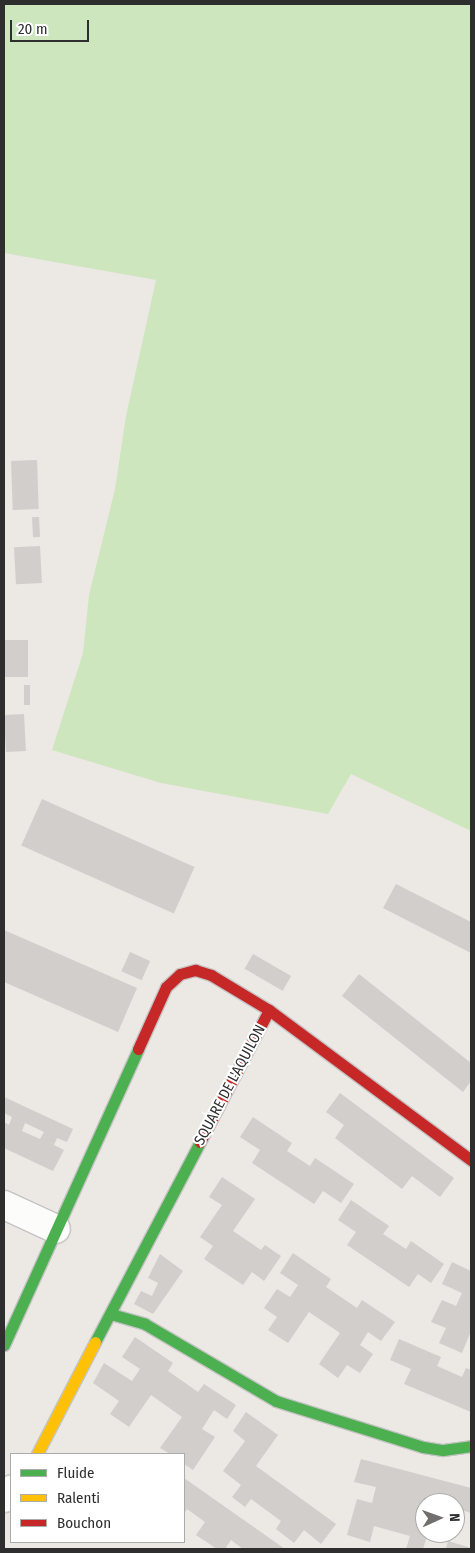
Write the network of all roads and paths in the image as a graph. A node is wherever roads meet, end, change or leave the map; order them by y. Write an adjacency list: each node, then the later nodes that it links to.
1 (269, 1010): 2 (street); 4 (street, SQUARE DE L'AQUILON); 5 (street, SQUARE DE L'AQUILON)
2 (471, 1160)
3 (4, 1205): 4 (street)
4 (56, 1228): 6 (street, SQUARE DE L'AQUILON)
5 (110, 1314): 7 (street); 8 (street, SQUARE DE L'AQUILON)
6 (4, 1345)
7 (471, 1446)
8 (37, 1453)

